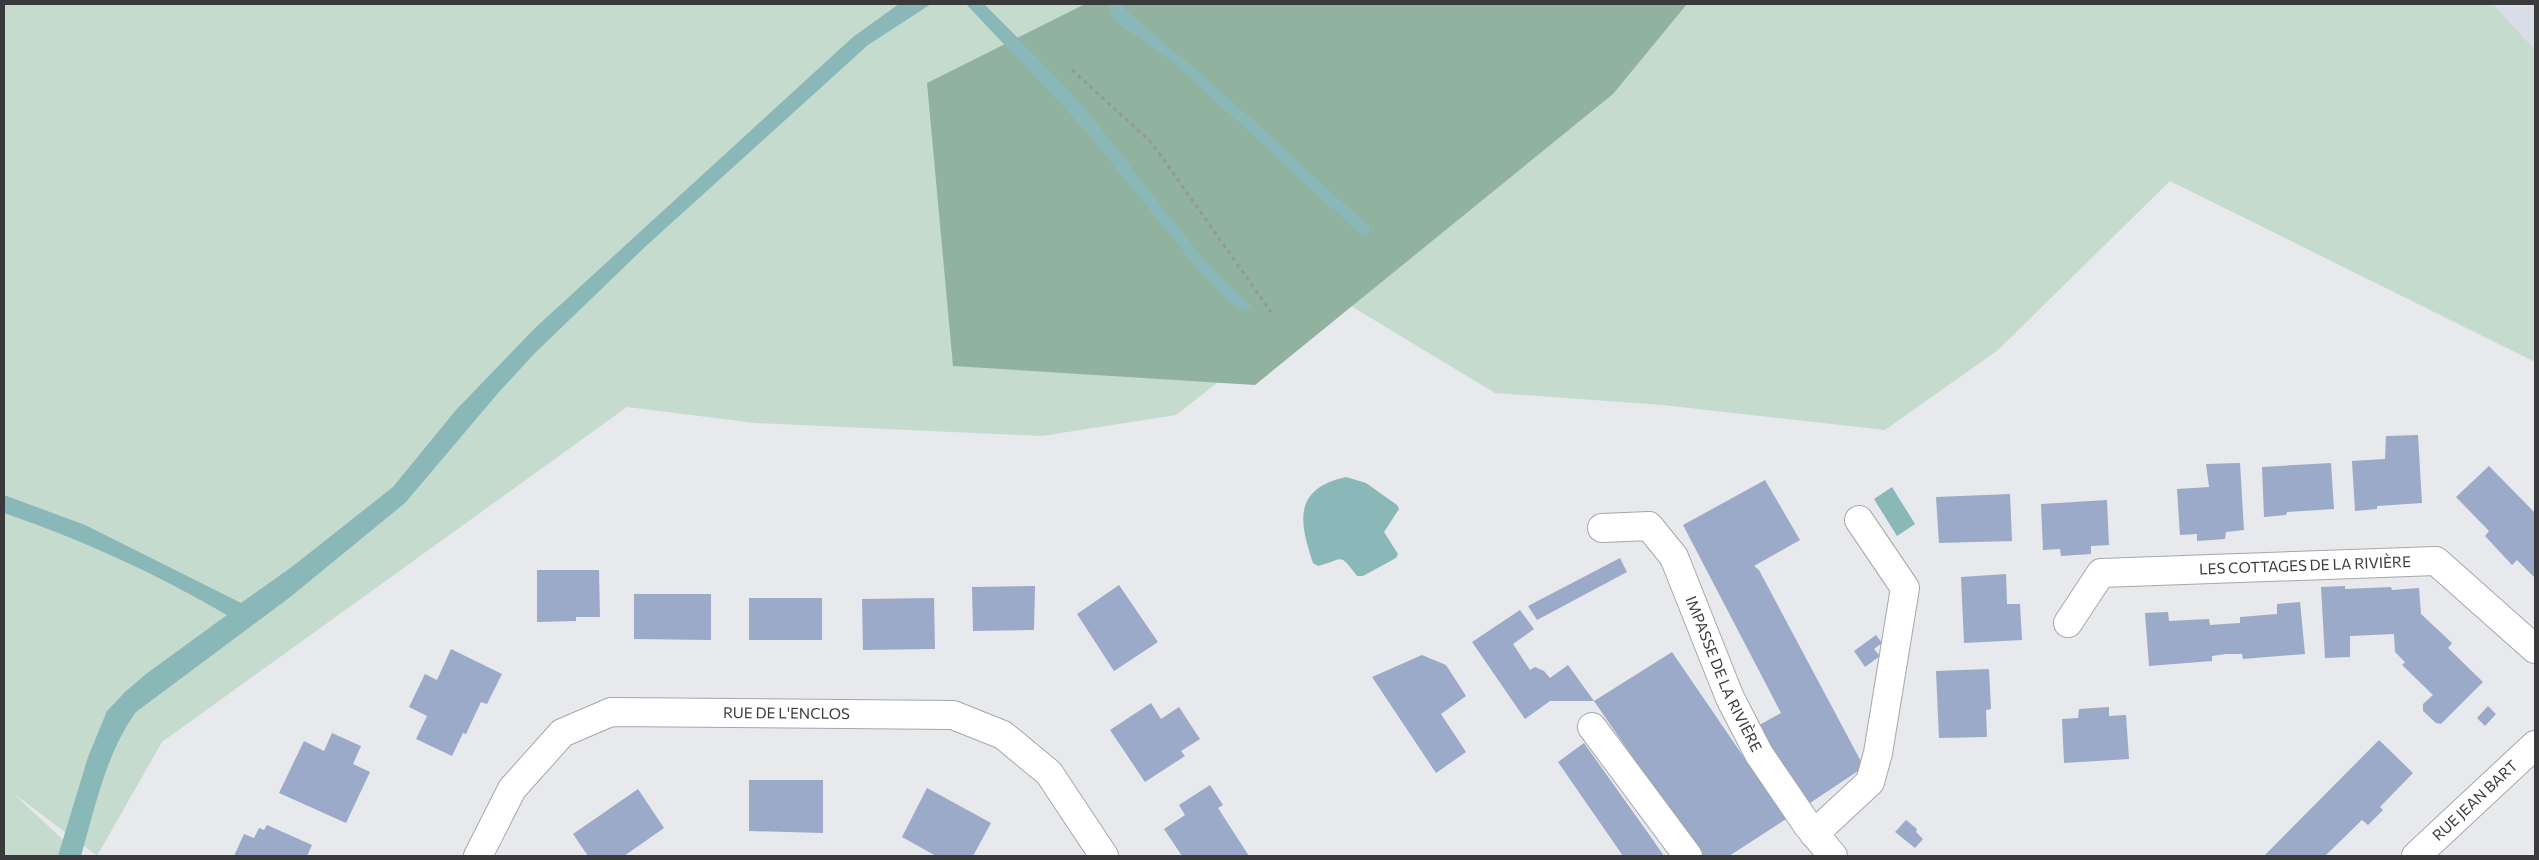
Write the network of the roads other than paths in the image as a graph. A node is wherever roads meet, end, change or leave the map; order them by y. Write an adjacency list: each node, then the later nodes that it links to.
1 (1859, 520): 7 (street)
2 (1602, 528): 7 (street, IMPASSE DE LA RIVIÈRE)
3 (2068, 624): 4 (street, LES COTTAGES DE LA RIVIÈRE)
4 (2535, 649)
5 (1592, 727): 10 (street)
6 (2535, 745): 12 (street, RUE JEAN BART)
7 (1814, 834): 11 (street, IMPASSE DE LA RIVIÈRE)
8 (478, 856): 9 (street, RUE DE L'ENCLOS)
9 (1104, 856)
10 (1688, 856)
11 (1833, 856)
12 (2416, 856)

